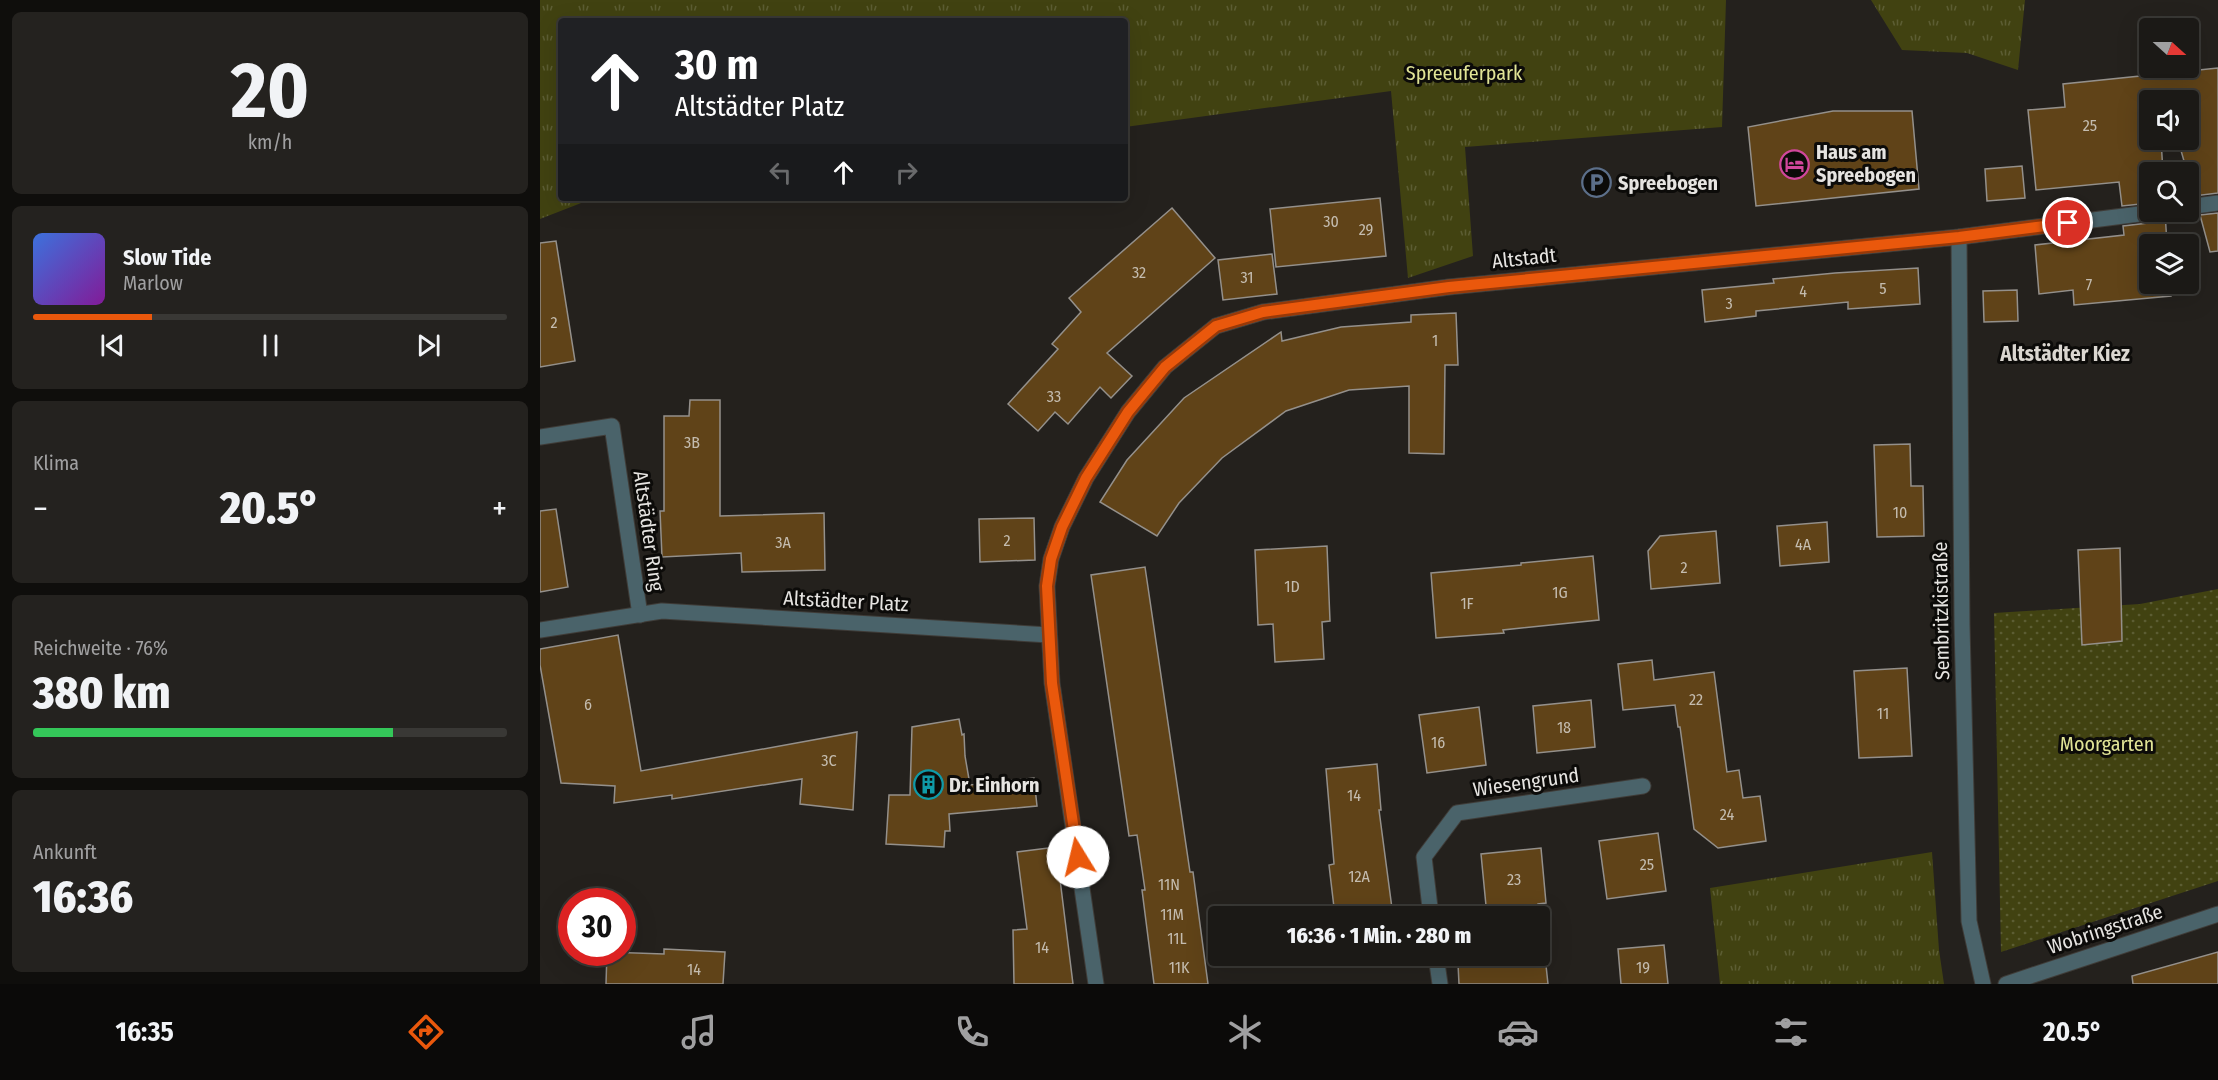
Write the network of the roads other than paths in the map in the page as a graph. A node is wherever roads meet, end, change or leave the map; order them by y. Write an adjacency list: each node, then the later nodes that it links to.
1 (2218, 203): 2 (street)
2 (2199, 206)
3 (2139, 214): 4 (street, Altstadt)
4 (1959, 237): 8 (street, Altstadt); 15 (street, Sembritzkistraße)
5 (540, 437): 6 (street, Altstädter Ring)
6 (640, 615): 7 (street, Altstädter Ring); 8 (street, Altstädter Platz)
7 (540, 630)
8 (1049, 635): 13 (street)
9 (1643, 786): 10 (street, Wiesengrund)
10 (1430, 906)
11 (2218, 914): 16 (street, Wobringstraße)
12 (1437, 966): 14 (street)
13 (1096, 984)
14 (1440, 984)
15 (1983, 984)
16 (2006, 984)

